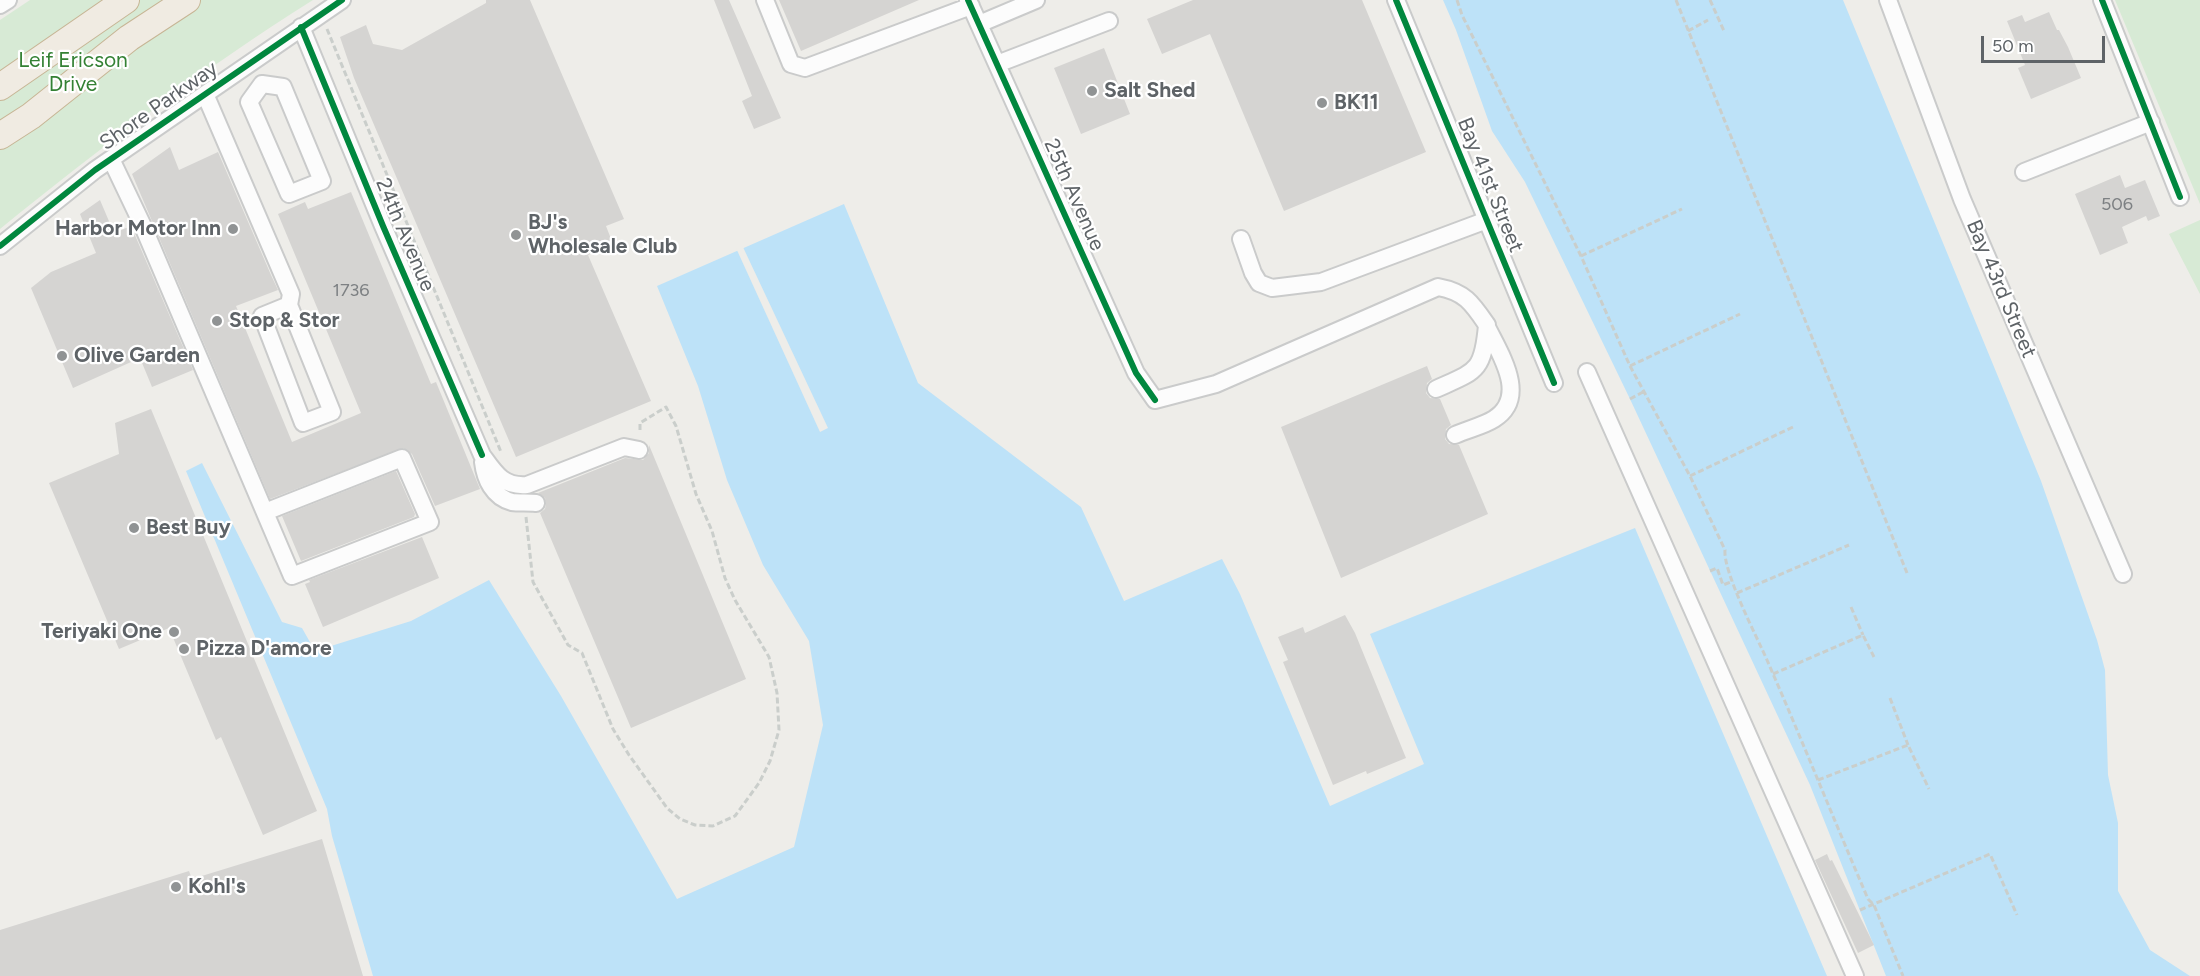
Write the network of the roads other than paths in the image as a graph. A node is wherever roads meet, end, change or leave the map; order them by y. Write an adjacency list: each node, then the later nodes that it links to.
1 (8, 0): 11 (street)
2 (126, 0): 17 (highway)
3 (187, 0): 20 (highway)
4 (342, 0): 14 (street, Shore Parkway)
5 (765, 0): 10 (street)
6 (1036, 0): 13 (street)
7 (1396, 0): 27 (street, Bay 41st Street)
8 (1888, 0): 40 (street, Bay 43rd Street)
9 (2102, 0): 21 (street)
10 (970, 3): 13 (street, 25th Avenue)
11 (0, 5)
12 (1109, 21): 16 (street)
13 (979, 24): 16 (street, 25th Avenue)
14 (301, 27): 15 (street, Shore Parkway); 37 (street, 24th Avenue)
15 (251, 62): 18 (street); 19 (street, Shore Parkway)
16 (997, 64): 31 (street, 25th Avenue)
17 (6, 82)
18 (262, 84): 18 (street)
19 (205, 94): 24 (street, Shore Parkway); 30 (street)
20 (31, 116): 22 (highway); 23 (highway)
21 (2151, 122): 25 (street); 26 (street)
22 (0, 136)
23 (0, 142)
24 (111, 159): 29 (street, Shore Parkway); 39 (street)
25 (2024, 172)
26 (2180, 197)
27 (1487, 220): 28 (street); 33 (street, Bay 41st Street)
28 (1241, 239)
29 (0, 246)
30 (289, 304): 30 (street)
31 (1487, 325): 34 (street); 35 (street)
32 (1587, 372): 41 (street)
33 (1554, 383)
34 (1436, 389)
35 (1455, 435)
36 (639, 450): 37 (street, 24th Avenue)
37 (482, 455): 38 (street)
38 (530, 506)
39 (265, 512): 39 (street)
40 (2123, 574)
41 (1855, 976)

